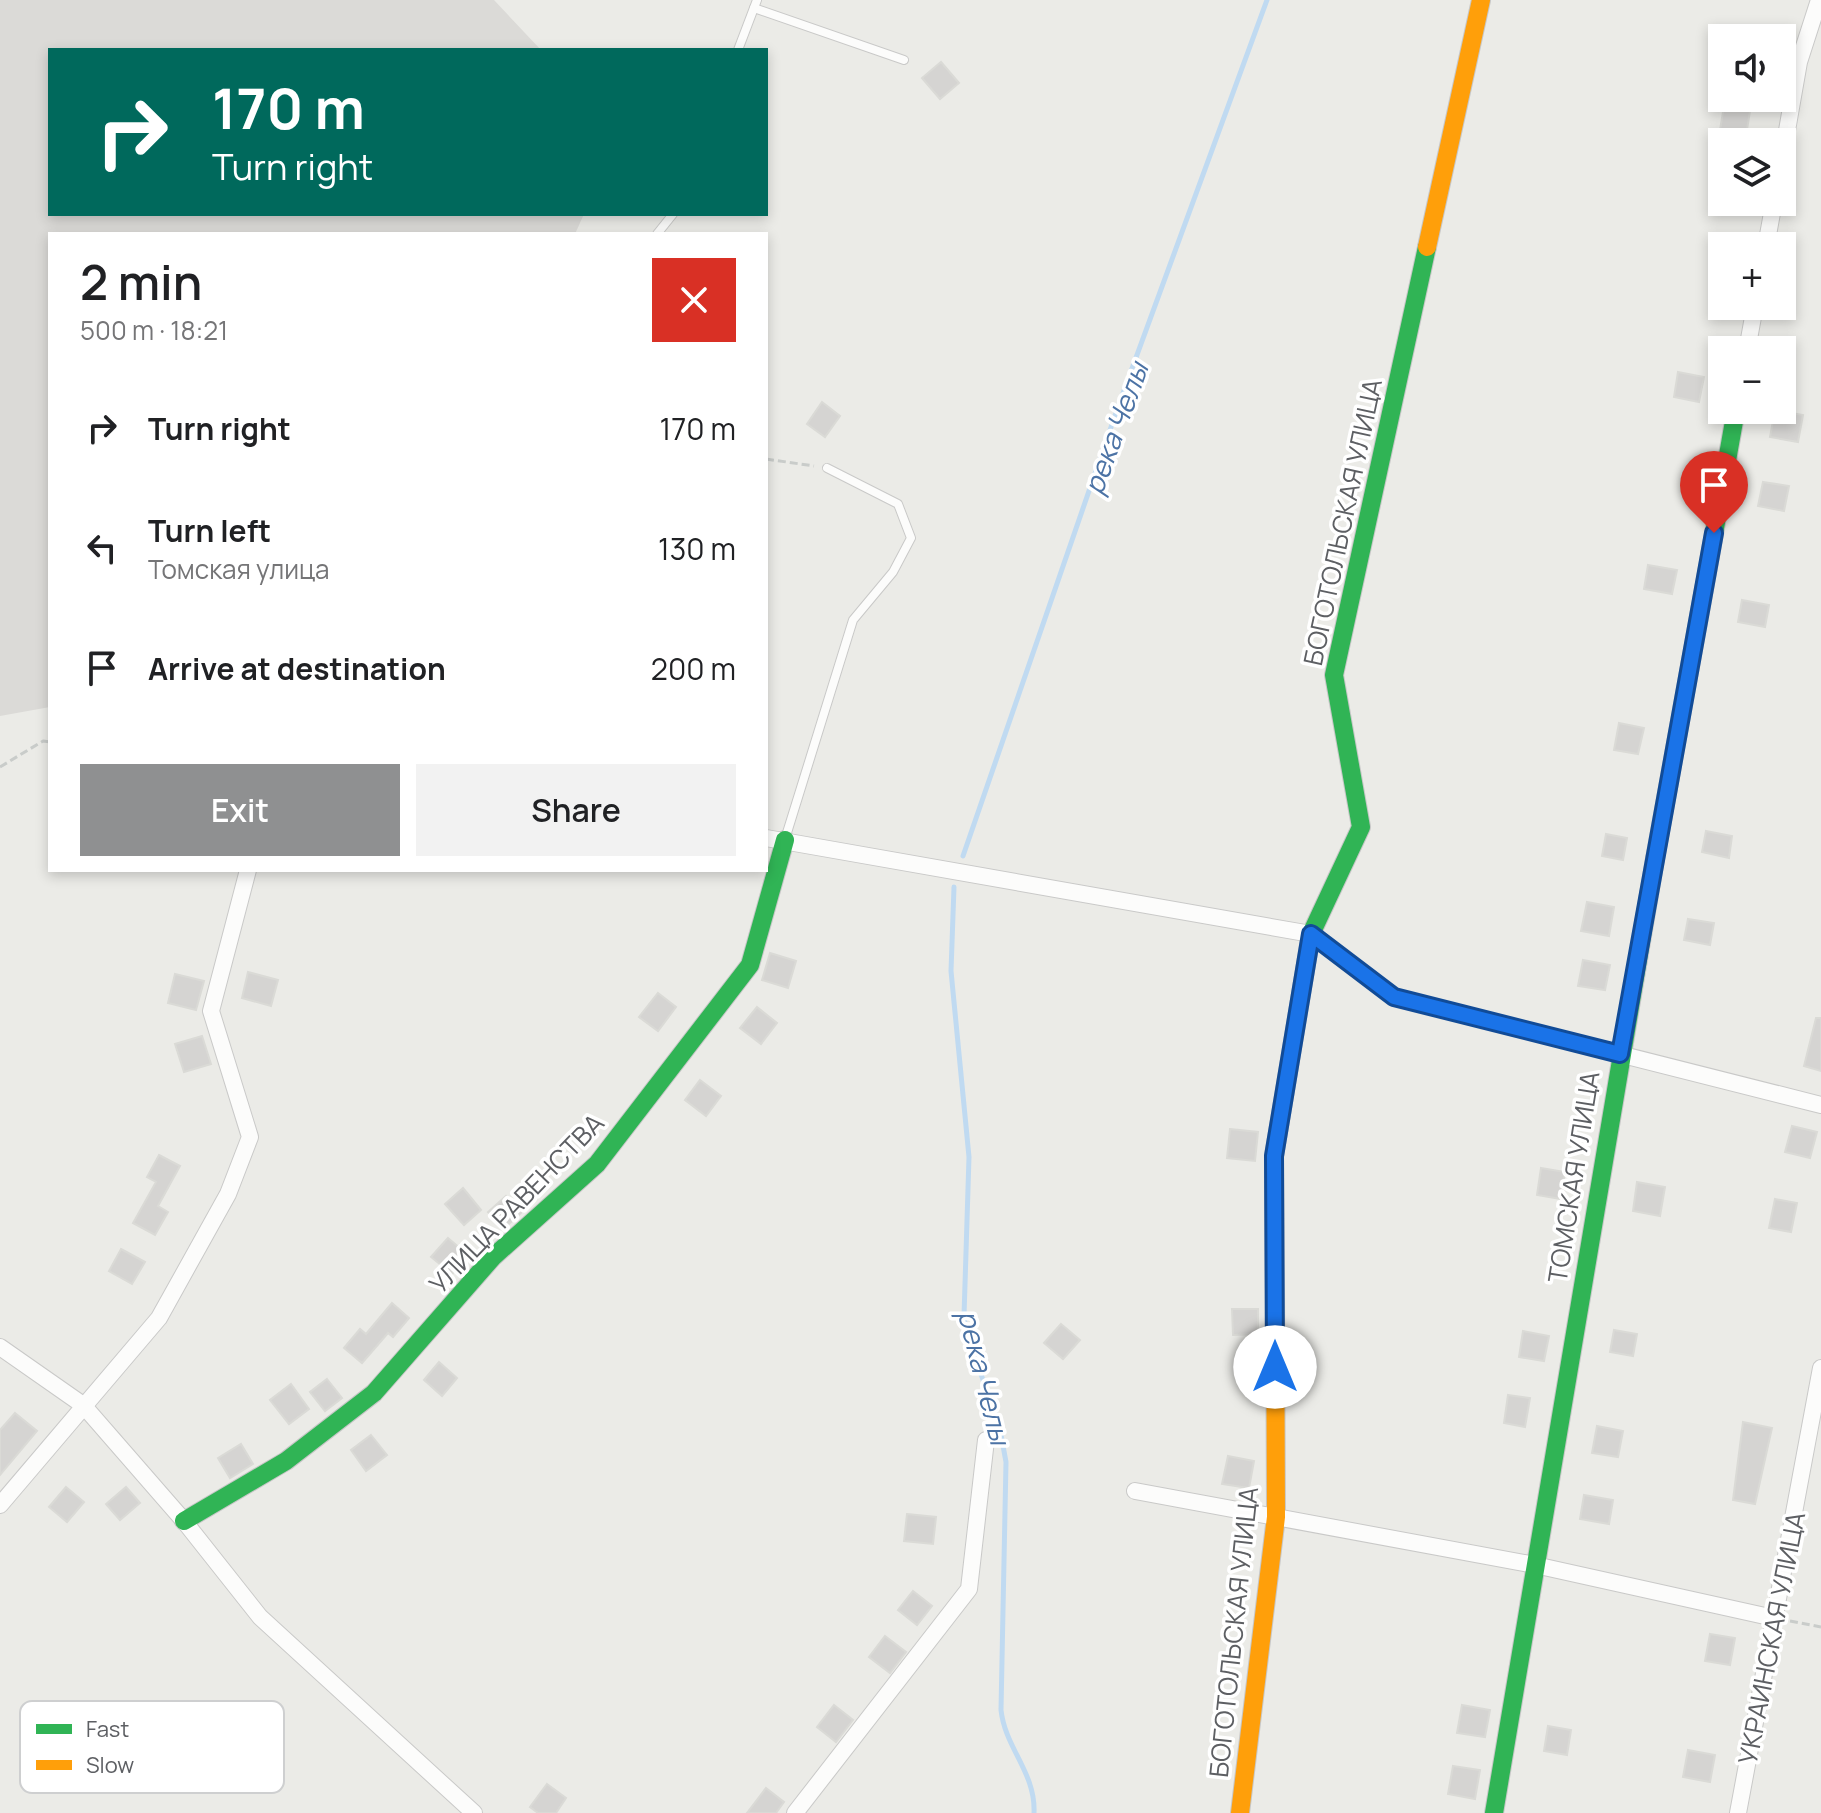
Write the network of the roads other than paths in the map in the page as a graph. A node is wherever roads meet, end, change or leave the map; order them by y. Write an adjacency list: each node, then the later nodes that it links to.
1 (1481, 0): 13 (street, БОГОТОЛЬСКАЯ УЛИЦА)
2 (1819, 0): 6 (street)
3 (756, 4): 4 (lane); 5 (lane)
4 (739, 48)
5 (904, 60)
6 (1787, 128)
7 (671, 216): 8 (lane)
8 (659, 232)
9 (1733, 424): 14 (street, ТОМСКАЯ УЛИЦА)
10 (827, 468): 11 (lane)
11 (775, 839): 13 (street); 23 (street, УЛИЦА РАВЕНСТВА)
12 (247, 872): 18 (street)
13 (1311, 934): 14 (street); 22 (street, БОГОТОЛЬСКАЯ УЛИЦА)
14 (1620, 1054): 15 (street); 24 (street, ТОМСКАЯ УЛИЦА)
15 (1821, 1105)
16 (0, 1347): 18 (street)
17 (1821, 1368): 25 (street, УКРАИНСКАЯ УЛИЦА)
18 (83, 1405): 21 (street); 23 (street)
19 (986, 1440): 27 (street)
20 (1135, 1491): 22 (street)
21 (0, 1505)
22 (1276, 1517): 24 (street); 28 (street, БОГОТОЛЬСКАЯ УЛИЦА)
23 (184, 1521): 26 (street)
24 (1535, 1565): 25 (street); 29 (street, ТОМСКАЯ УЛИЦА)
25 (1774, 1618): 30 (street, УКРАИНСКАЯ УЛИЦА)
26 (468, 1811)
27 (795, 1813)
28 (1240, 1813)
29 (1494, 1813)
30 (1738, 1813)

